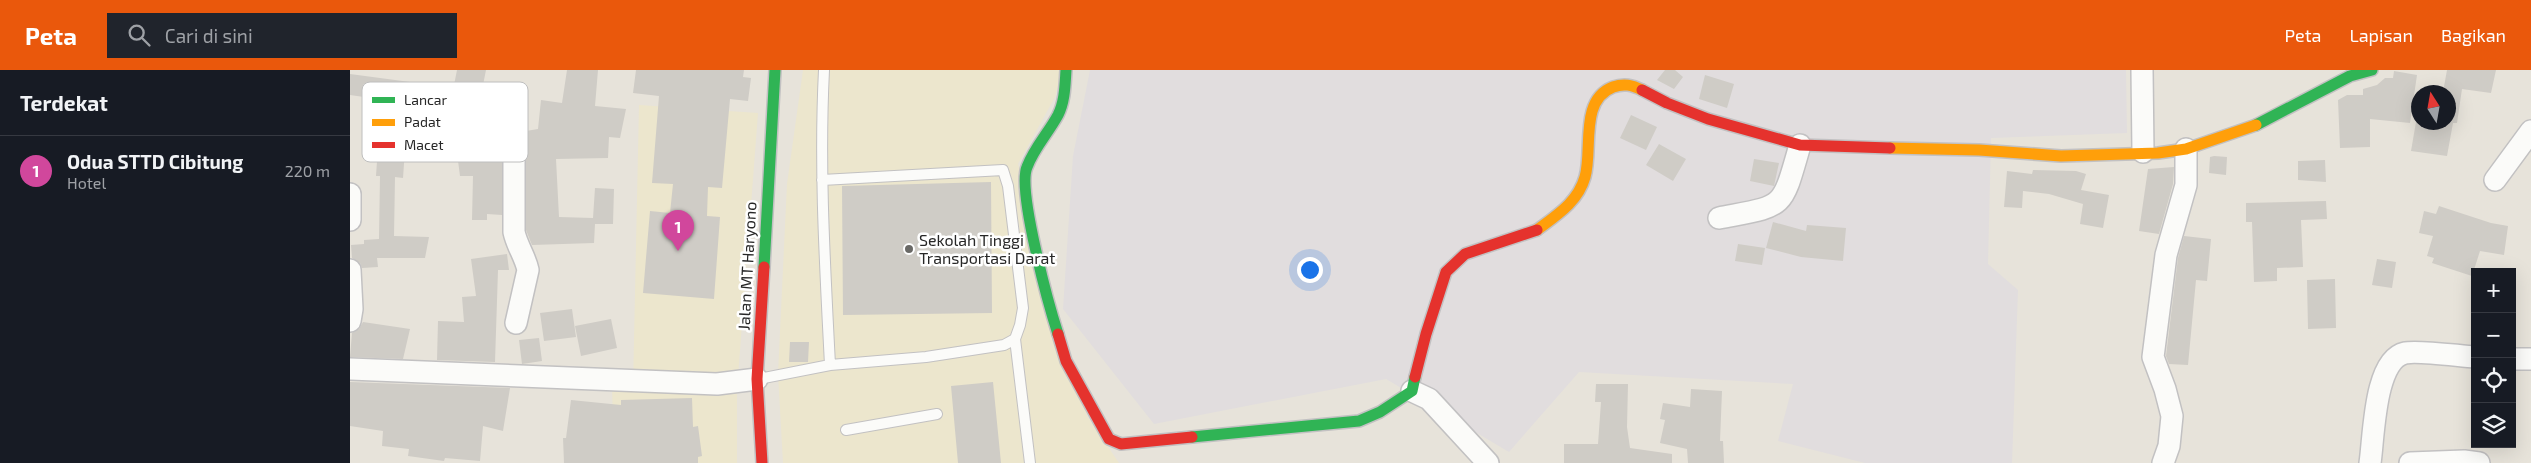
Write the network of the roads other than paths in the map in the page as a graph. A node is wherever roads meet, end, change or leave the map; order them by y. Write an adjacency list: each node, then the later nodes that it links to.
1 (775, 70): 25 (street, Jalan MT Haryono)
2 (824, 70): 11 (lane)
3 (1066, 70): 26 (street)
4 (2142, 70): 9 (street)
5 (2372, 70): 8 (street)
6 (2531, 131): 12 (street)
7 (1800, 145): 9 (street); 14 (street); 26 (street)
8 (2186, 149): 9 (street); 32 (street)
9 (2143, 152)
10 (514, 162): 18 (street)
11 (822, 180): 19 (lane); 23 (lane)
12 (2496, 180)
13 (350, 194): 15 (street)
14 (1719, 218)
15 (350, 220)
16 (350, 270): 17 (street)
17 (350, 321)
18 (516, 323)
19 (1015, 339): 23 (lane); 30 (lane)
20 (2471, 357): 33 (street)
21 (2516, 358): 22 (street)
22 (2531, 359)
23 (830, 365): 25 (lane)
24 (350, 369): 25 (street)
25 (757, 379): 29 (street, Jalan MT Haryono)
26 (1412, 391): 31 (street)
27 (937, 414): 28 (lane)
28 (846, 430)
29 (762, 463)
30 (1030, 463)
31 (1488, 463)
32 (2163, 463)
33 (2370, 463)
34 (2410, 463): 35 (street)
35 (2479, 463)

